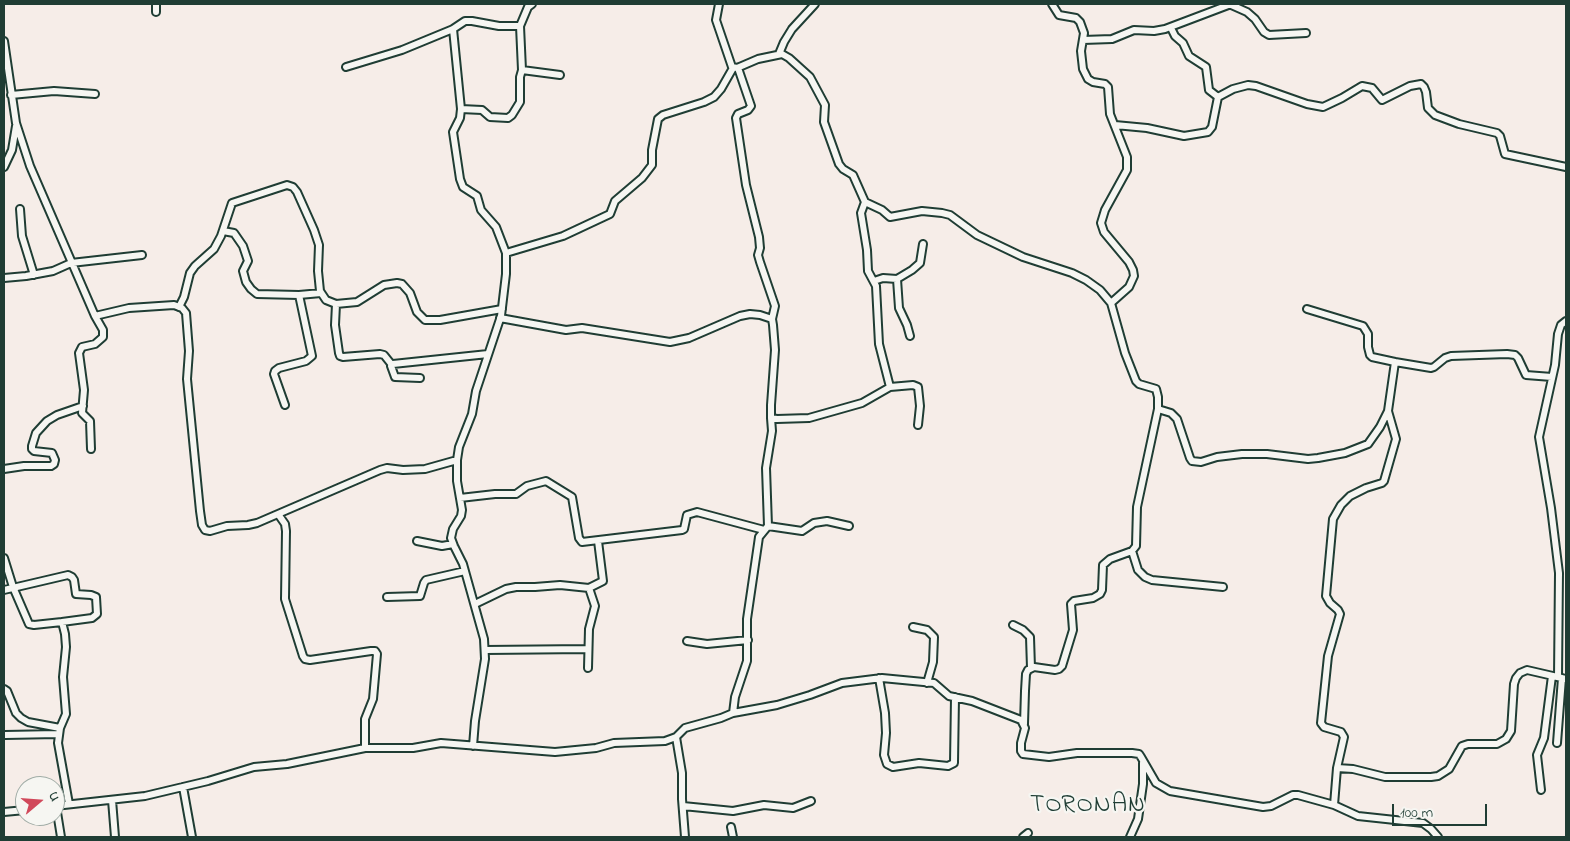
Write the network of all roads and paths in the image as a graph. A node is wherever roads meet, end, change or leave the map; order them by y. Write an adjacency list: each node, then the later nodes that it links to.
1 (156, 4): 7 (street)
2 (532, 4): 8 (street)
3 (719, 4): 16 (street)
4 (815, 4): 14 (street)
5 (1052, 4): 12 (street)
6 (1230, 4): 9 (street); 11 (street)
7 (156, 12)
8 (520, 26): 10 (street); 17 (street)
9 (1171, 28): 12 (street); 21 (street)
10 (454, 29): 15 (street); 22 (street)
11 (1306, 33)
12 (1083, 40): 24 (street)
13 (4, 41): 20 (street)
14 (779, 54): 16 (street); 27 (street)
15 (346, 68)
16 (736, 68): 31 (street); 47 (street)
17 (522, 70): 18 (street); 22 (street)
18 (560, 75)
19 (95, 94): 20 (street)
20 (12, 95): 23 (street)
21 (1218, 97): 24 (street); 26 (street)
22 (461, 109): 31 (street)
23 (16, 123): 25 (street); 33 (street)
24 (1115, 125): 40 (street)
25 (4, 167)
26 (1566, 167)
27 (864, 202): 37 (street); 40 (street)
28 (20, 209): 34 (street)
29 (223, 231): 38 (street); 39 (street); 42 (street)
30 (923, 244): 36 (street)
31 (506, 253): 43 (street)
32 (142, 255): 33 (street)
33 (71, 263): 34 (street); 45 (street)
34 (34, 275): 35 (street)
35 (4, 278)
36 (897, 279): 37 (street); 49 (street)
37 (874, 281): 55 (street)
38 (321, 293): 39 (street); 41 (street)
39 (299, 295): 56 (street)
40 (1111, 303): 58 (street)
41 (336, 304): 43 (street); 52 (street)
42 (179, 306): 45 (street); 66 (street)
43 (502, 309): 46 (street)
44 (1307, 310): 51 (street)
45 (95, 316): 57 (street)
46 (500, 318): 47 (street); 50 (street)
47 (772, 319): 60 (street)
48 (1566, 320): 54 (street)
49 (910, 336)
50 (488, 354): 52 (street); 63 (street)
51 (1394, 362): 54 (street); 59 (street)
52 (392, 365): 53 (street)
53 (420, 378)
54 (1552, 378): 91 (street)
55 (890, 387): 60 (street); 61 (street)
56 (284, 405)
57 (83, 406): 62 (street); 64 (street)
58 (1158, 409): 59 (street); 72 (street)
59 (1388, 411): 104 (street)
60 (771, 418): 68 (street)
61 (918, 425)
62 (91, 449)
63 (457, 460): 65 (street); 66 (street)
64 (4, 469)
65 (460, 498): 70 (street); 71 (street)
66 (278, 514): 102 (street)
67 (849, 526): 68 (street)
68 (766, 528): 70 (street); 84 (street)
69 (417, 541): 71 (street)
70 (598, 541): 77 (street)
71 (453, 544): 74 (street)
72 (1132, 551): 76 (street); 89 (street)
73 (4, 558): 75 (street)
74 (465, 571): 79 (street); 80 (street)
75 (13, 587): 78 (street); 81 (street); 81 (street)
76 (1223, 587)
77 (589, 588): 80 (street); 86 (street)
78 (4, 590)
79 (387, 596)
80 (475, 604): 87 (street)
81 (62, 622): 97 (street)
82 (1013, 625): 89 (street)
83 (913, 626): 92 (street)
84 (748, 640): 85 (street); 95 (street)
85 (687, 641)
86 (588, 649): 87 (street); 88 (street)
87 (485, 650): 101 (street)
88 (588, 668)
89 (1031, 668): 96 (street)
90 (879, 678): 92 (street); 94 (street); 95 (street)
91 (1559, 678): 100 (street); 104 (street); 106 (street)
92 (927, 683): 94 (street)
93 (4, 689): 97 (street)
94 (955, 697): 96 (street)
95 (733, 713): 99 (street)
96 (1024, 724): 103 (street)
97 (59, 731): 98 (street); 109 (street)
98 (5, 736)
99 (676, 737): 101 (street); 112 (street)
100 (1557, 743)
101 (473, 746): 102 (street)
102 (365, 748): 105 (street)
103 (1143, 760): 111 (street); 118 (street)
104 (1337, 768): 111 (street)
105 (184, 787): 107 (street); 115 (street)
106 (1541, 790)
107 (112, 800): 109 (street); 114 (street)
108 (810, 801): 112 (street)
109 (69, 804): 110 (street)
110 (65, 805)
111 (1334, 805): 119 (street)
112 (683, 806): 116 (street)
113 (730, 828): 117 (street)
114 (115, 837)
115 (192, 837)
116 (685, 837)
117 (733, 837)
118 (1130, 837)
119 (1438, 837)

